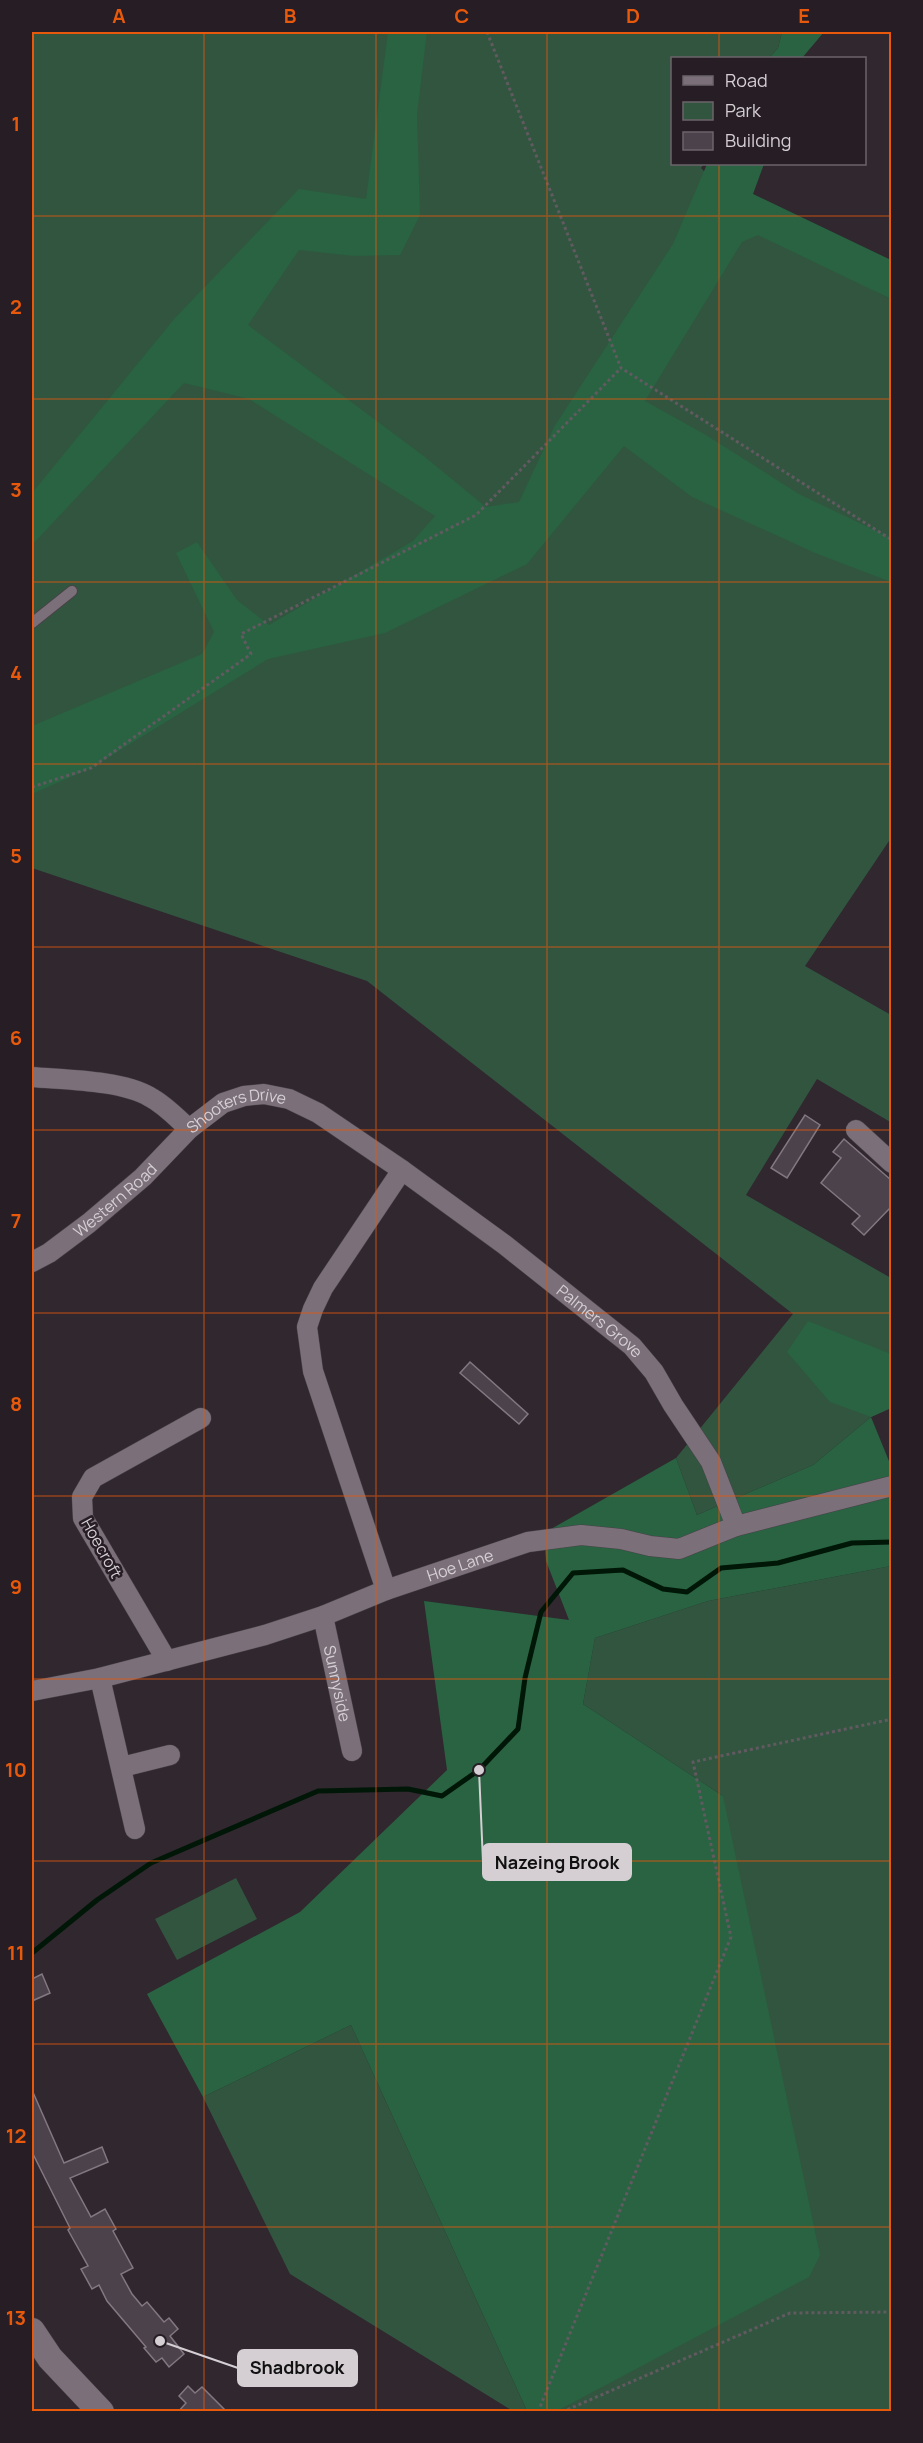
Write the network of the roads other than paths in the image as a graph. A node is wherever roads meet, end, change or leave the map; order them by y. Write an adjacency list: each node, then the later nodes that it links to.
1 (72, 591): 2 (lane)
2 (32, 623)
3 (32, 1077): 4 (street, Shooters Drive)
4 (189, 1129): 6 (street, Shooters Drive); 9 (street, Western Road)
5 (856, 1130): 7 (street)
6 (369, 1148): 8 (street, Palmers Grove)
7 (891, 1163)
8 (402, 1170): 12 (street, Palmers Grove); 13 (street)
9 (32, 1262)
10 (201, 1418): 15 (street, Hoecroft)
11 (891, 1486): 12 (street, Hoe Lane)
12 (736, 1526): 13 (street, Hoe Lane)
13 (386, 1590): 14 (street, Hoe Lane)
14 (323, 1616): 15 (street, Hoe Lane); 18 (street, Sunnyside)
15 (167, 1661): 16 (street, Hoe Lane)
16 (100, 1678): 17 (street, Hoe Lane); 20 (street)
17 (32, 1691)
18 (352, 1751)
19 (170, 1755): 20 (street)
20 (122, 1767): 21 (street)
21 (135, 1829)
22 (32, 2331): 23 (street)
23 (101, 2412)

